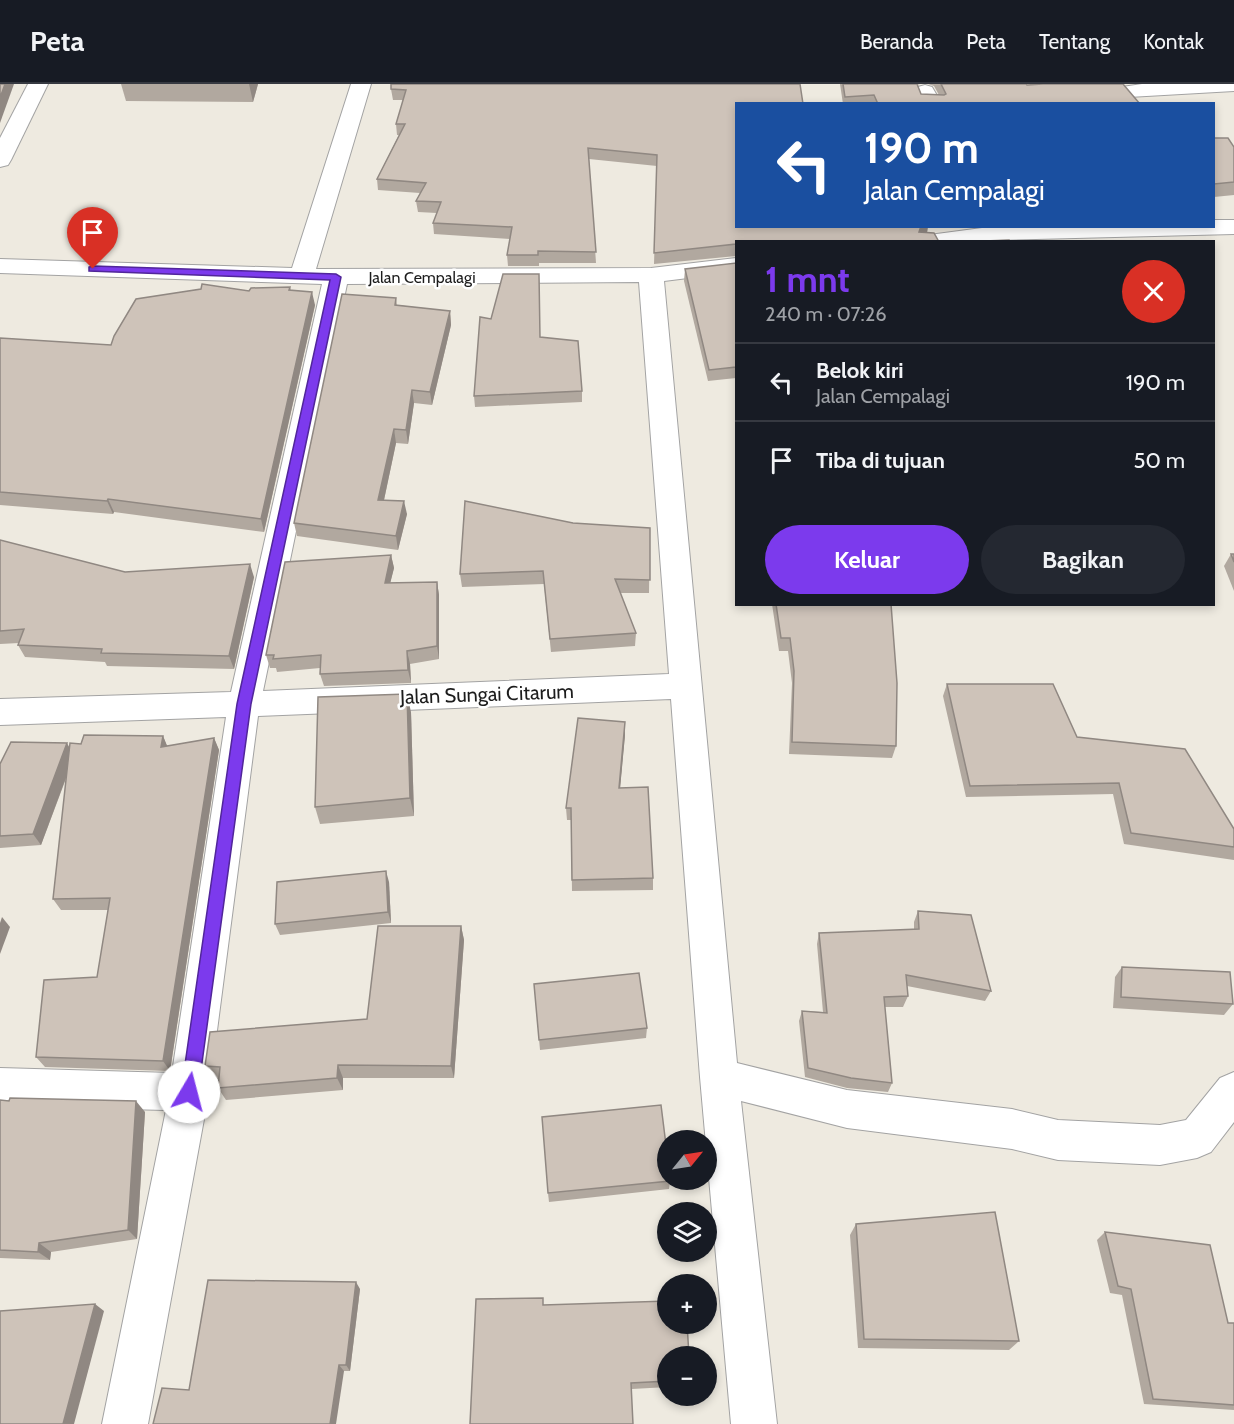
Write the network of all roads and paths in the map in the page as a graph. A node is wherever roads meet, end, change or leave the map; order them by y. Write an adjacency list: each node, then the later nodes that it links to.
1 (38, 84): 5 (street)
2 (361, 84): 13 (street)
3 (1234, 86): 4 (street)
4 (1130, 93)
5 (0, 160)
6 (1211, 228): 8 (street)
7 (1007, 229): 8 (street); 9 (street)
8 (1157, 235)
9 (941, 240)
10 (735, 265): 12 (street, Jalan Cempalagi)
11 (0, 266): 13 (street, Jalan Cempalagi)
12 (651, 276): 14 (street, Jalan Cempalagi); 15 (street)
13 (301, 277): 14 (street, Jalan Cempalagi)
14 (336, 277): 16 (street)
15 (686, 686): 16 (street, Jalan Sungai Citarum); 18 (street)
16 (244, 704): 17 (street, Jalan Sungai Citarum); 21 (street)
17 (0, 712)
18 (719, 1077): 20 (street); 23 (street)
19 (0, 1087): 21 (street)
20 (1234, 1091)
21 (189, 1092): 22 (street)
22 (125, 1424)
23 (754, 1424)

